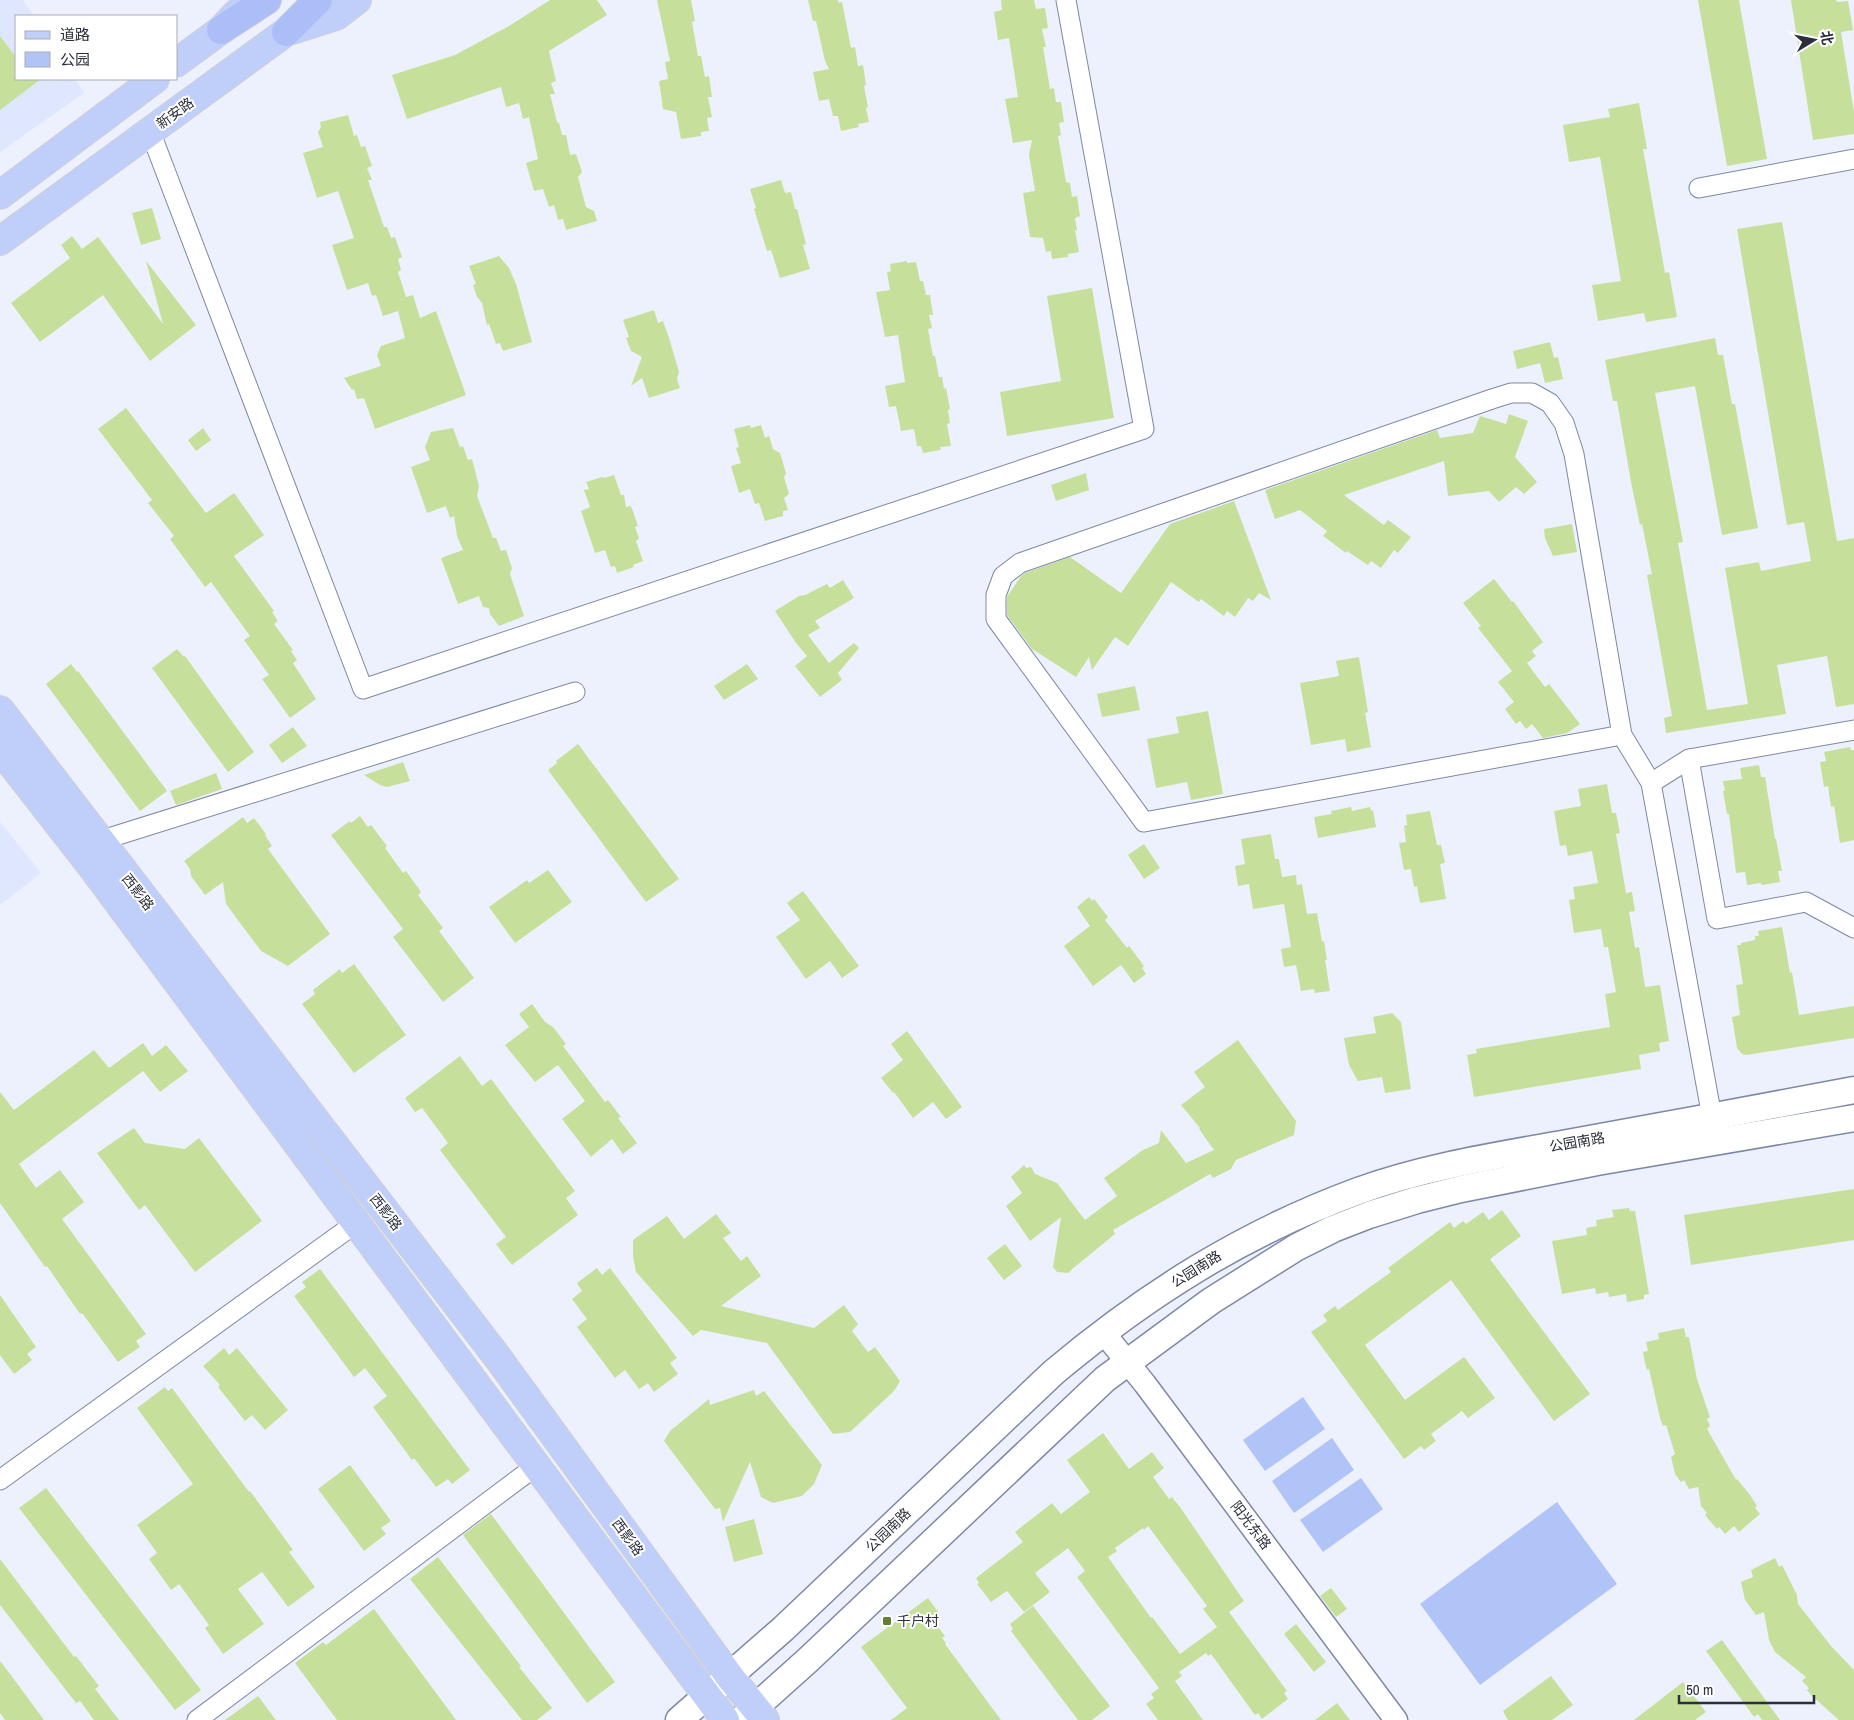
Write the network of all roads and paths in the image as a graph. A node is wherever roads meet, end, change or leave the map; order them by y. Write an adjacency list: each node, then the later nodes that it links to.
1 (251, 0): 6 (main road)
2 (267, 0): 6 (highway)
3 (318, 0): 7 (highway)
4 (357, 0): 7 (main road, 新安路)
5 (1066, 0): 10 (street)
6 (221, 30): 8 (main road)
7 (286, 32): 10 (main road, 新安路)
8 (178, 62)
9 (154, 80): 13 (main road)
10 (150, 131): 14 (main road, 新安路)
11 (1854, 159): 12 (street)
12 (1699, 188)
13 (0, 195)
14 (0, 241)
15 (575, 692): 22 (street)
16 (0, 710): 22 (main road, 西影路)
17 (1854, 730): 20 (street)
18 (1622, 735): 18 (street); 21 (street)
19 (0, 748): 27 (main road, 西影路)
20 (1689, 759): 21 (street); 23 (street)
21 (1651, 782): 26 (street)
22 (99, 841): 32 (main road, 西影路)
23 (1854, 928)
24 (1854, 1090): 26 (main road, 公园南路)
25 (1854, 1118): 26 (main road, 公园南路)
26 (1714, 1129): 28 (main road, 公园南路); 29 (main road, 公园南路)
27 (356, 1223): 30 (main road, 西影路); 31 (street)
28 (1103, 1332): 29 (street, 阳光东路); 32 (main road, 公园南路)
29 (1128, 1362): 34 (main road, 公园南路); 38 (street, 阳光东路)
30 (536, 1466): 33 (main road, 西影路); 35 (street)
31 (0, 1480)
32 (730, 1677): 33 (main road, 公园南路); 34 (main road, 西影路)
33 (707, 1697): 36 (main road, 公园南路); 37 (main road, 西影路)
34 (754, 1716)
35 (197, 1720)
36 (679, 1720)
37 (725, 1720)
38 (1396, 1720)

